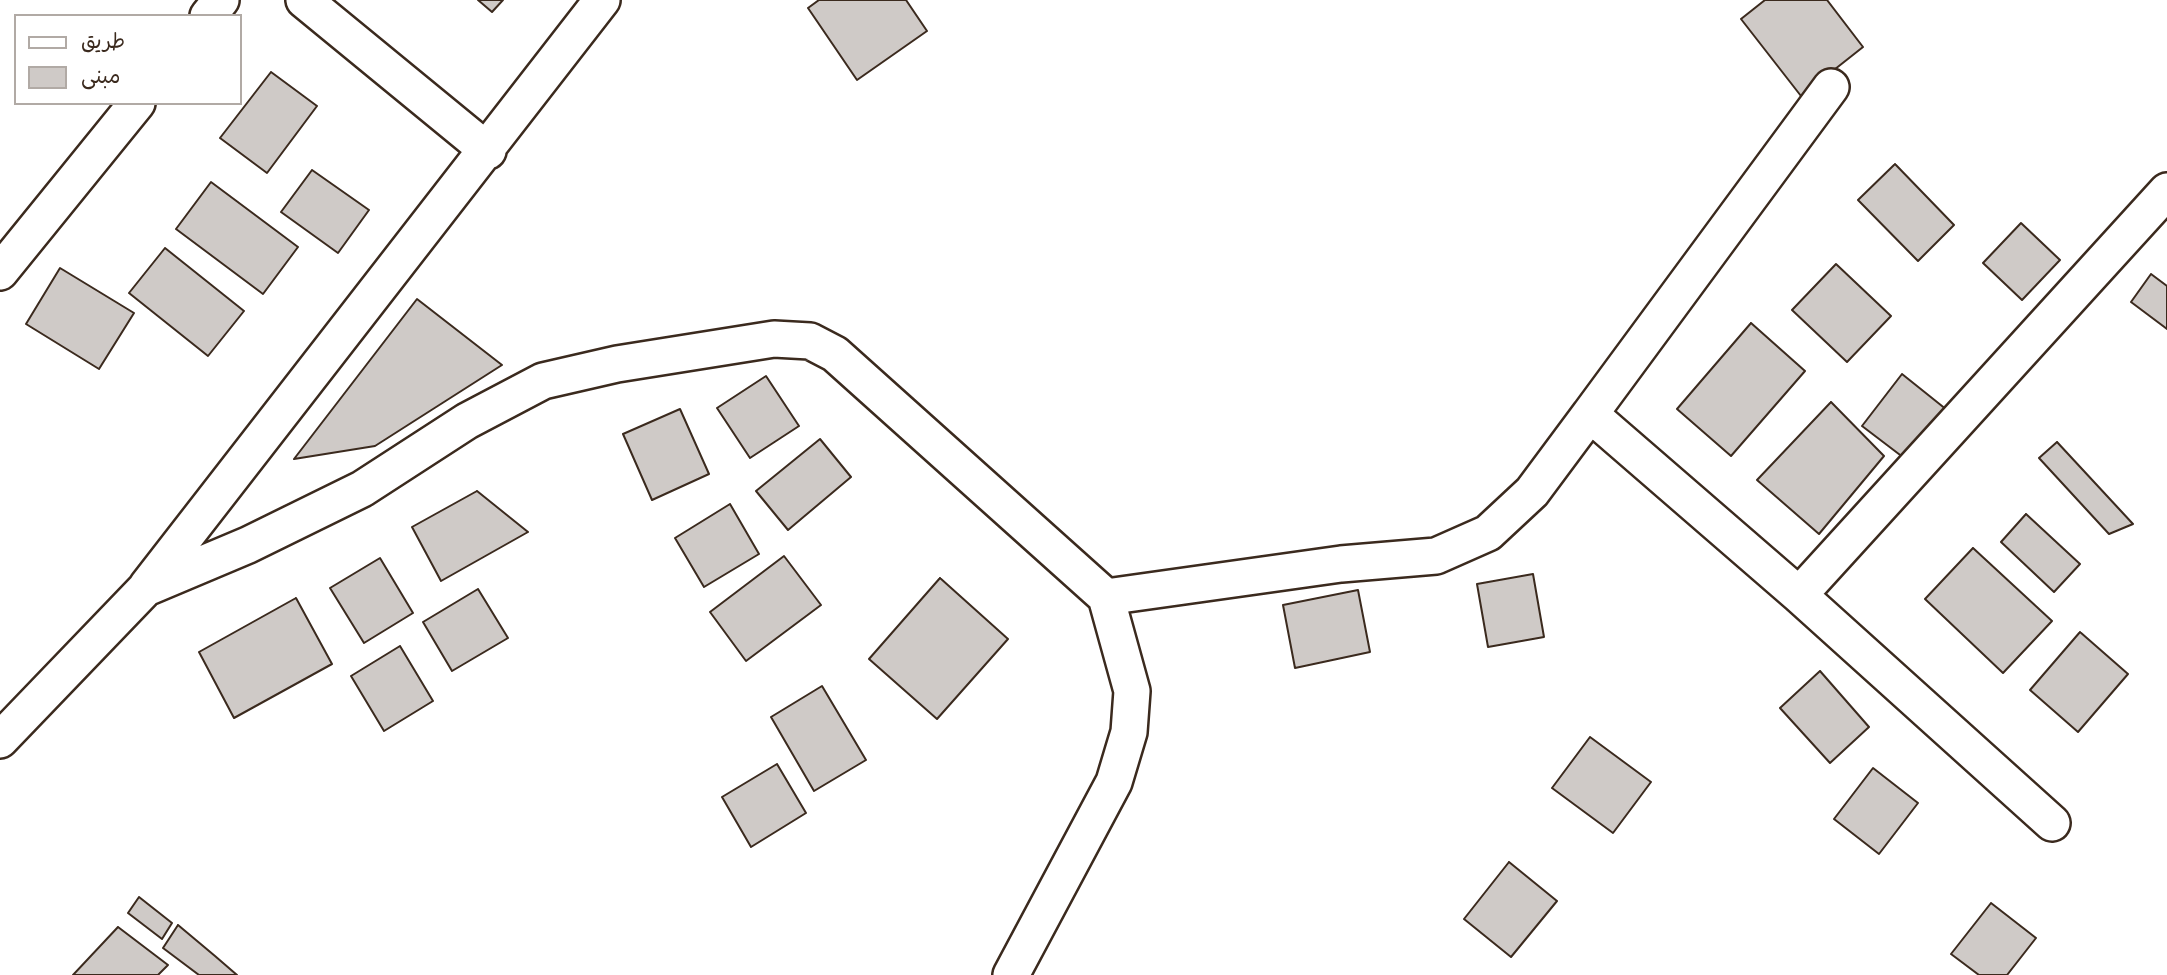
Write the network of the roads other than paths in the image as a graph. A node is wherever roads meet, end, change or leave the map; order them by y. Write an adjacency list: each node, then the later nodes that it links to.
1 (221, 0): 4 (street)
2 (304, 0): 7 (street)
3 (603, 0): 7 (street)
4 (210, 14)
5 (1831, 87): 10 (street)
6 (135, 105): 9 (street)
7 (488, 150): 11 (street)
8 (2167, 191): 12 (street)
9 (0, 272)
10 (1590, 414): 12 (street); 13 (street)
11 (146, 588): 13 (street); 14 (street)
12 (1799, 595): 15 (street)
13 (1106, 597): 16 (street)
14 (0, 740)
15 (2052, 823)
16 (1011, 975)

